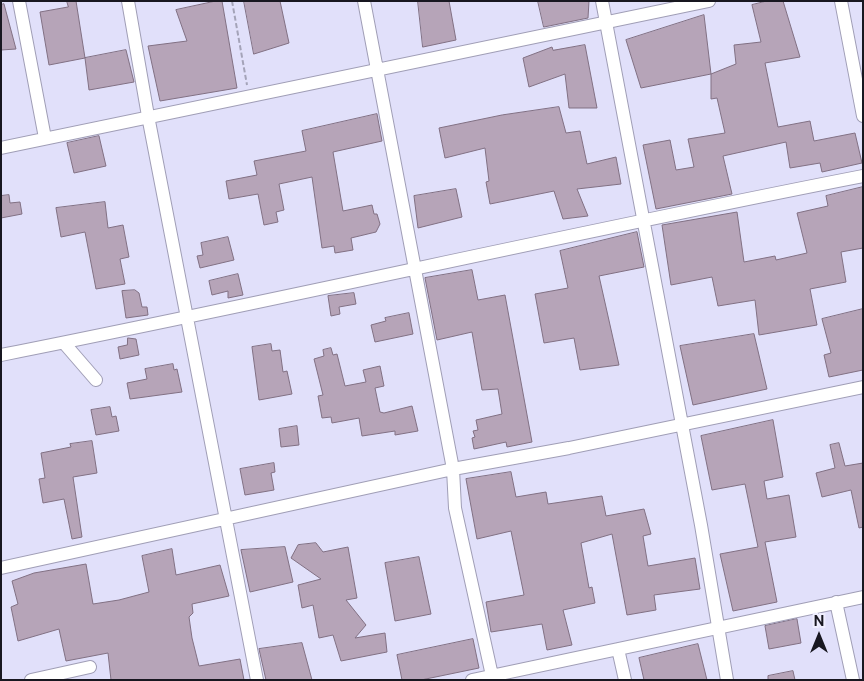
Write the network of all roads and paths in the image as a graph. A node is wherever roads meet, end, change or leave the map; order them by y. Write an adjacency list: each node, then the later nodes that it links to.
1 (19, 1): 13 (street)
2 (128, 1): 11 (street)
3 (232, 1): 10 (path)
4 (364, 1): 9 (street)
5 (602, 1): 8 (street)
6 (709, 1): 8 (street)
7 (840, 1): 12 (street)
8 (606, 23): 9 (street); 16 (street)
9 (377, 70): 10 (street); 17 (street)
10 (249, 96): 11 (street)
11 (148, 116): 13 (street); 18 (street)
12 (863, 116)
13 (45, 138): 14 (street)
14 (1, 148)
15 (863, 176): 16 (street)
16 (644, 220): 17 (street); 23 (street)
17 (415, 270): 18 (street); 24 (street)
18 (188, 318): 19 (street); 25 (street)
19 (64, 343): 20 (street); 21 (street)
20 (1, 355)
21 (96, 380)
22 (863, 387): 23 (street)
23 (682, 425): 24 (street); 29 (street)
24 (453, 469): 25 (street); 32 (street)
25 (226, 520): 26 (street); 34 (street)
26 (1, 568)
27 (863, 596): 28 (street)
28 (836, 602): 29 (street); 38 (street)
29 (719, 627): 30 (street); 37 (street)
30 (618, 649): 32 (street); 36 (street)
31 (90, 668): 33 (street)
32 (492, 678): 35 (street)
33 (32, 680)
34 (257, 680)
35 (472, 680)
36 (625, 680)
37 (727, 680)
38 (853, 680)

